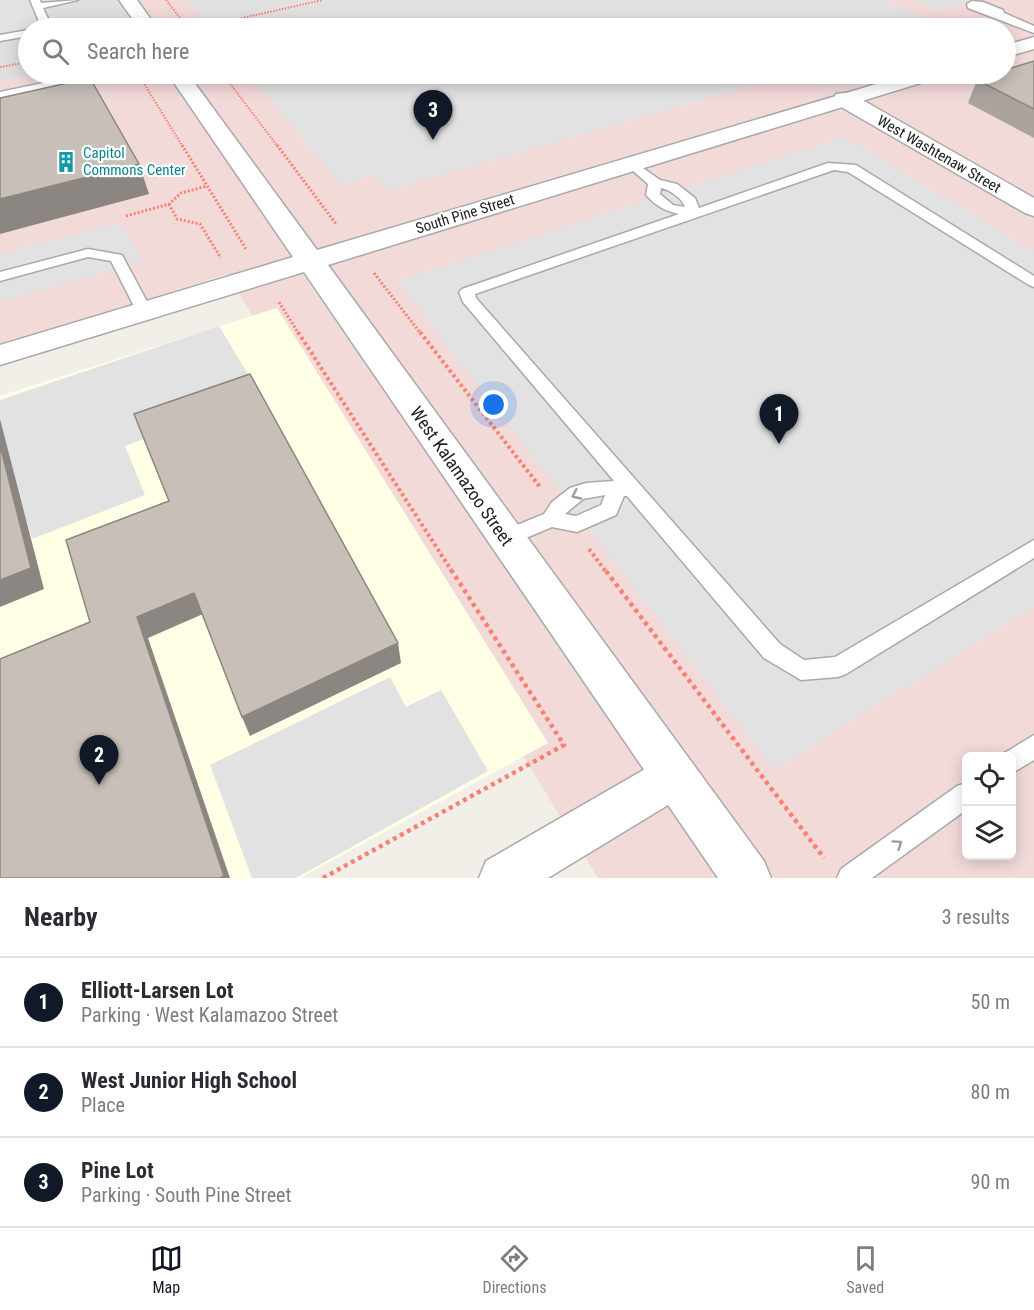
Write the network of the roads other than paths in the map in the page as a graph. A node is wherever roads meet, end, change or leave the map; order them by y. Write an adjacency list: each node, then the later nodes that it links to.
1 (73, 0): 4 (lane)
2 (128, 0): 6 (street)
3 (968, 2): 7 (lane)
4 (37, 3): 5 (lane)
5 (43, 18)
6 (141, 18)
7 (1006, 18)
8 (1016, 22): 9 (lane)
9 (1034, 30)
10 (18, 35): 11 (lane)
11 (0, 38)
12 (1034, 43): 13 (street)
13 (1016, 48)
14 (52, 84): 17 (lane)
15 (185, 84): 22 (street, West Kalamazoo Street)
16 (896, 84): 18 (street, South Pine Street)
17 (0, 95)
18 (844, 99): 19 (street, South Pine Street); 20 (street, West Washtenaw Street)
19 (630, 163): 21 (lane); 22 (street, South Pine Street)
20 (1034, 208)
21 (694, 213): 24 (lane); 27 (lane)
22 (310, 260): 25 (street, South Pine Street); 29 (street, West Kalamazoo Street)
23 (0, 277): 25 (lane)
24 (1034, 282)
25 (144, 311): 26 (street, South Pine Street)
26 (0, 355)
27 (625, 489): 28 (lane); 28 (lane, one-way to 28); 30 (lane)
28 (559, 517): 29 (lane)
29 (507, 538): 33 (street, West Kalamazoo Street)
30 (1034, 548)
31 (1034, 746): 32 (lane)
32 (1016, 759)
33 (675, 776): 35 (street); 36 (street, West Kalamazoo Street)
34 (962, 798): 37 (lane, one-way to 34)
35 (503, 878)
36 (747, 878)
37 (850, 878)

